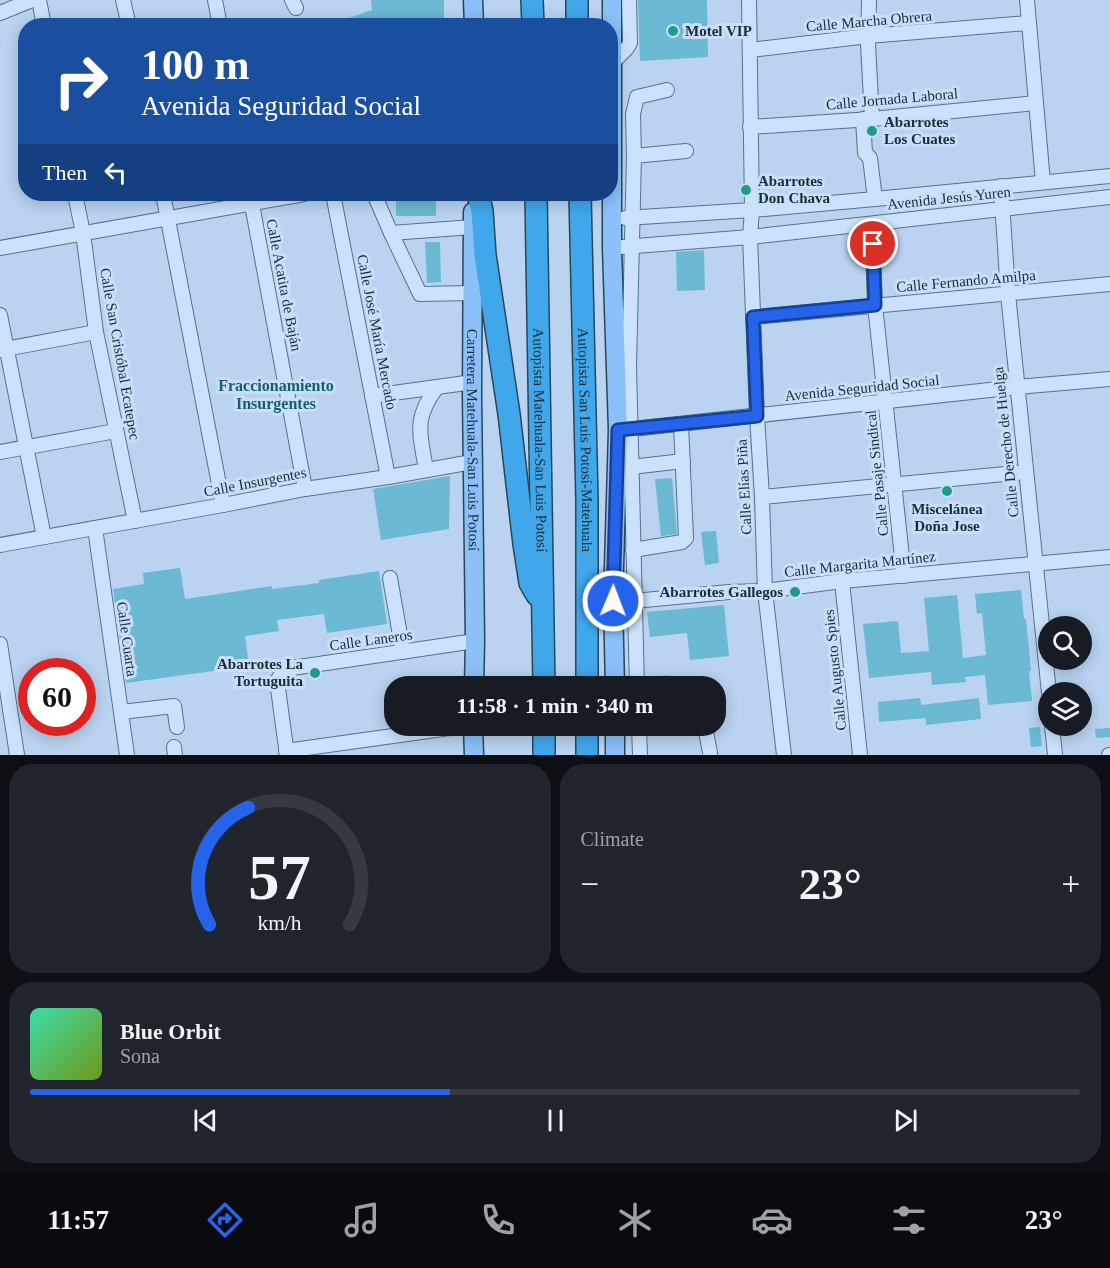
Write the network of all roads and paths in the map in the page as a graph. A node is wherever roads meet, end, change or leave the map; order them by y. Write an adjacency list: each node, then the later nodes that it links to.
1 (32, 0): 13 (street)
2 (39, 0): 14 (street)
3 (123, 0): 15 (street)
4 (215, 0): 16 (street)
5 (473, 0): 17 (main road)
6 (532, 0): 18 (highway)
7 (577, 0): 19 (highway)
8 (612, 0): 20 (main road)
9 (629, 0): 24 (street)
10 (749, 0): 23 (street, Calle Elías Piña)
11 (869, 0): 22 (street)
12 (1027, 0): 21 (street)
13 (0, 13)
14 (42, 18)
15 (127, 18)
16 (218, 18)
17 (474, 18)
18 (533, 18)
19 (578, 18)
20 (612, 18)
21 (1028, 23): 22 (street, Calle Marcha Obrera); 26 (street)
22 (868, 36): 23 (street, Calle Marcha Obrera); 27 (street)
23 (750, 50): 28 (street, Calle Elías Piña)
24 (618, 57)
25 (667, 90): 30 (street)
26 (1036, 103): 27 (street, Calle Jornada Laboral); 32 (street)
27 (867, 119): 28 (street, Calle Jornada Laboral); 35 (street)
28 (750, 127): 48 (street, Calle Elías Piña)
29 (686, 151): 30 (street)
30 (634, 156): 50 (street)
31 (1110, 176): 32 (street, Avenida Jesús Yuren)
32 (1043, 182): 33 (street, Avenida Jesús Yuren)
33 (1001, 186): 35 (street, Avenida Jesús Yuren); 47 (street, Calle Derecho de Huelga)
34 (1110, 197): 47 (street, Avenida Jesús Yuren)
35 (875, 199): 48 (street, Avenida Jesús Yuren)
36 (76, 201): 54 (street, Calle San Cristóbal Ecatepec)
37 (164, 201): 49 (street)
38 (239, 201): 49 (street)
39 (252, 201): 89 (street, Calle Acatita de Baján)
40 (334, 201): 74 (street, Calle José María Mercado)
41 (377, 201): 55 (street)
42 (475, 201): 53 (main road, Carretera Matehuala-San Luis Potosí)
43 (478, 201): 105 (highway)
44 (536, 201): 105 (highway, Autopista Matehuala-San Luis Potosí)
45 (580, 201): 111 (highway, Autopista San Luis Potosí-Matehuala)
46 (612, 201): 51 (main road)
47 (1002, 209): 52 (street, Avenida Jesús Yuren); 62 (street, Calle Derecho de Huelga)
48 (752, 210): 50 (street, Avenida Jesús Yuren); 56 (street, Calle Elías Piña)
49 (168, 218): 54 (street); 91 (street)
50 (632, 218): 51 (street, Avenida Jesús Yuren); 57 (street)
51 (612, 219): 59 (main road)
52 (872, 224): 56 (street, Avenida Jesús Yuren); 63 (street, Calle Pasaje Sindical)
53 (473, 226): 55 (street); 61 (main road, Carretera Matehuala-San Luis Potosí)
54 (82, 233): 58 (street); 66 (street, Calle San Cristóbal Ecatepec)
55 (391, 233): 61 (street)
56 (750, 237): 57 (street, Avenida Jesús Yuren); 65 (street, Calle Elías Piña)
57 (632, 247): 59 (street, Avenida Jesús Yuren); 69 (street)
58 (0, 248)
59 (612, 248): 67 (main road)
60 (1110, 284): 62 (street, Calle Fernando Amilpa)
61 (472, 293): 71 (main road, Carretera Matehuala-San Luis Potosí)
62 (1008, 294): 63 (street, Calle Fernando Amilpa); 73 (street, Calle Derecho de Huelga)
63 (875, 305): 65 (street, Calle Fernando Amilpa); 75 (street, Calle Pasaje Sindical)
64 (0, 315): 68 (street)
65 (753, 317): 76 (street, Calle Elías Piña)
66 (96, 332): 68 (street); 79 (street, Calle San Cristóbal Ecatepec)
67 (615, 343): 69 (main road); 78 (main road)
68 (3, 349): 80 (street)
69 (629, 367): 78 (street)
70 (1110, 379): 73 (street, Avenida Seguridad Social)
71 (473, 382): 72 (street); 83 (main road, Carretera Matehuala-San Luis Potosí)
72 (437, 387): 74 (street); 85 (street)
73 (1017, 387): 75 (street, Avenida Seguridad Social); 86 (street, Calle Derecho de Huelga)
74 (372, 396): 87 (street, Calle José María Mercado)
75 (886, 402): 76 (street, Avenida Seguridad Social); 88 (street, Calle Pasaje Sindical)
76 (757, 416): 77 (street, Avenida Seguridad Social); 90 (street, Calle Elías Piña)
77 (681, 424): 78 (street, Avenida Seguridad Social); 82 (street)
78 (624, 430): 84 (street); 103 (main road)
79 (116, 431): 80 (street); 92 (street, Calle San Cristóbal Ecatepec)
80 (26, 448): 81 (street); 94 (street)
81 (0, 452)
82 (683, 461): 84 (street); 96 (street)
83 (472, 462): 85 (street, Calle Insurgentes); 106 (main road, Carretera Matehuala-San Luis Potosí)
84 (631, 467): 96 (street)
85 (426, 470): 87 (street, Calle Insurgentes)
86 (1026, 472): 88 (street); 98 (street, Calle Derecho de Huelga)
87 (388, 477): 89 (street, Calle Insurgentes)
88 (894, 484): 90 (street); 99 (street, Calle Pasaje Sindical)
89 (305, 489): 91 (street, Calle Insurgentes)
90 (762, 498): 102 (street, Calle Elías Piña)
91 (223, 505): 92 (street, Calle Insurgentes)
92 (135, 521): 93 (street, Calle Insurgentes)
93 (95, 528): 94 (street, Calle Insurgentes); 115 (street, Calle Cuarta)
94 (44, 537): 95 (street, Calle Insurgentes)
95 (0, 545)
96 (633, 550): 104 (street)
97 (1110, 557): 98 (street, Calle Margarita Martínez)
98 (1036, 564): 99 (street, Calle Margarita Martínez); 114 (street, Calle Derecho de Huelga)
99 (904, 576): 101 (street, Calle Margarita Martínez)
100 (390, 578): 108 (street)
101 (842, 581): 102 (street, Calle Margarita Martínez); 135 (street, Calle Augusto Spies)
102 (765, 591): 104 (street, Calle Margarita Martínez); 134 (street, Calle Elías Piña)
103 (613, 601): 104 (street, Calle Margarita Martínez); 112 (main road)
104 (634, 601): 113 (street)
105 (543, 605): 110 (highway, Autopista Matehuala-San Luis Potosí)
106 (475, 641): 108 (street, Calle Laneros); 109 (main road, Carretera Matehuala-San Luis Potosí)
107 (0, 644): 128 (street)
108 (403, 652): 125 (street, Calle Laneros)
109 (474, 676)
110 (544, 676)
111 (587, 676)
112 (615, 676)
113 (637, 676)
114 (1048, 682)
115 (121, 712): 116 (street); 129 (street, Calle Cuarta)
116 (177, 727)
117 (398, 736): 125 (street)
118 (473, 736): 130 (main road)
119 (544, 736): 131 (highway)
120 (587, 736): 127 (highway)
121 (615, 736): 132 (main road)
122 (639, 736): 133 (street)
123 (707, 736): 126 (street)
124 (1053, 736): 136 (street)
125 (286, 753)
126 (710, 753)
127 (587, 754)
128 (17, 755)
129 (127, 755)
130 (474, 755)
131 (544, 755)
132 (615, 755)
133 (640, 755)
134 (784, 755)
135 (860, 755)
136 (1055, 755)

